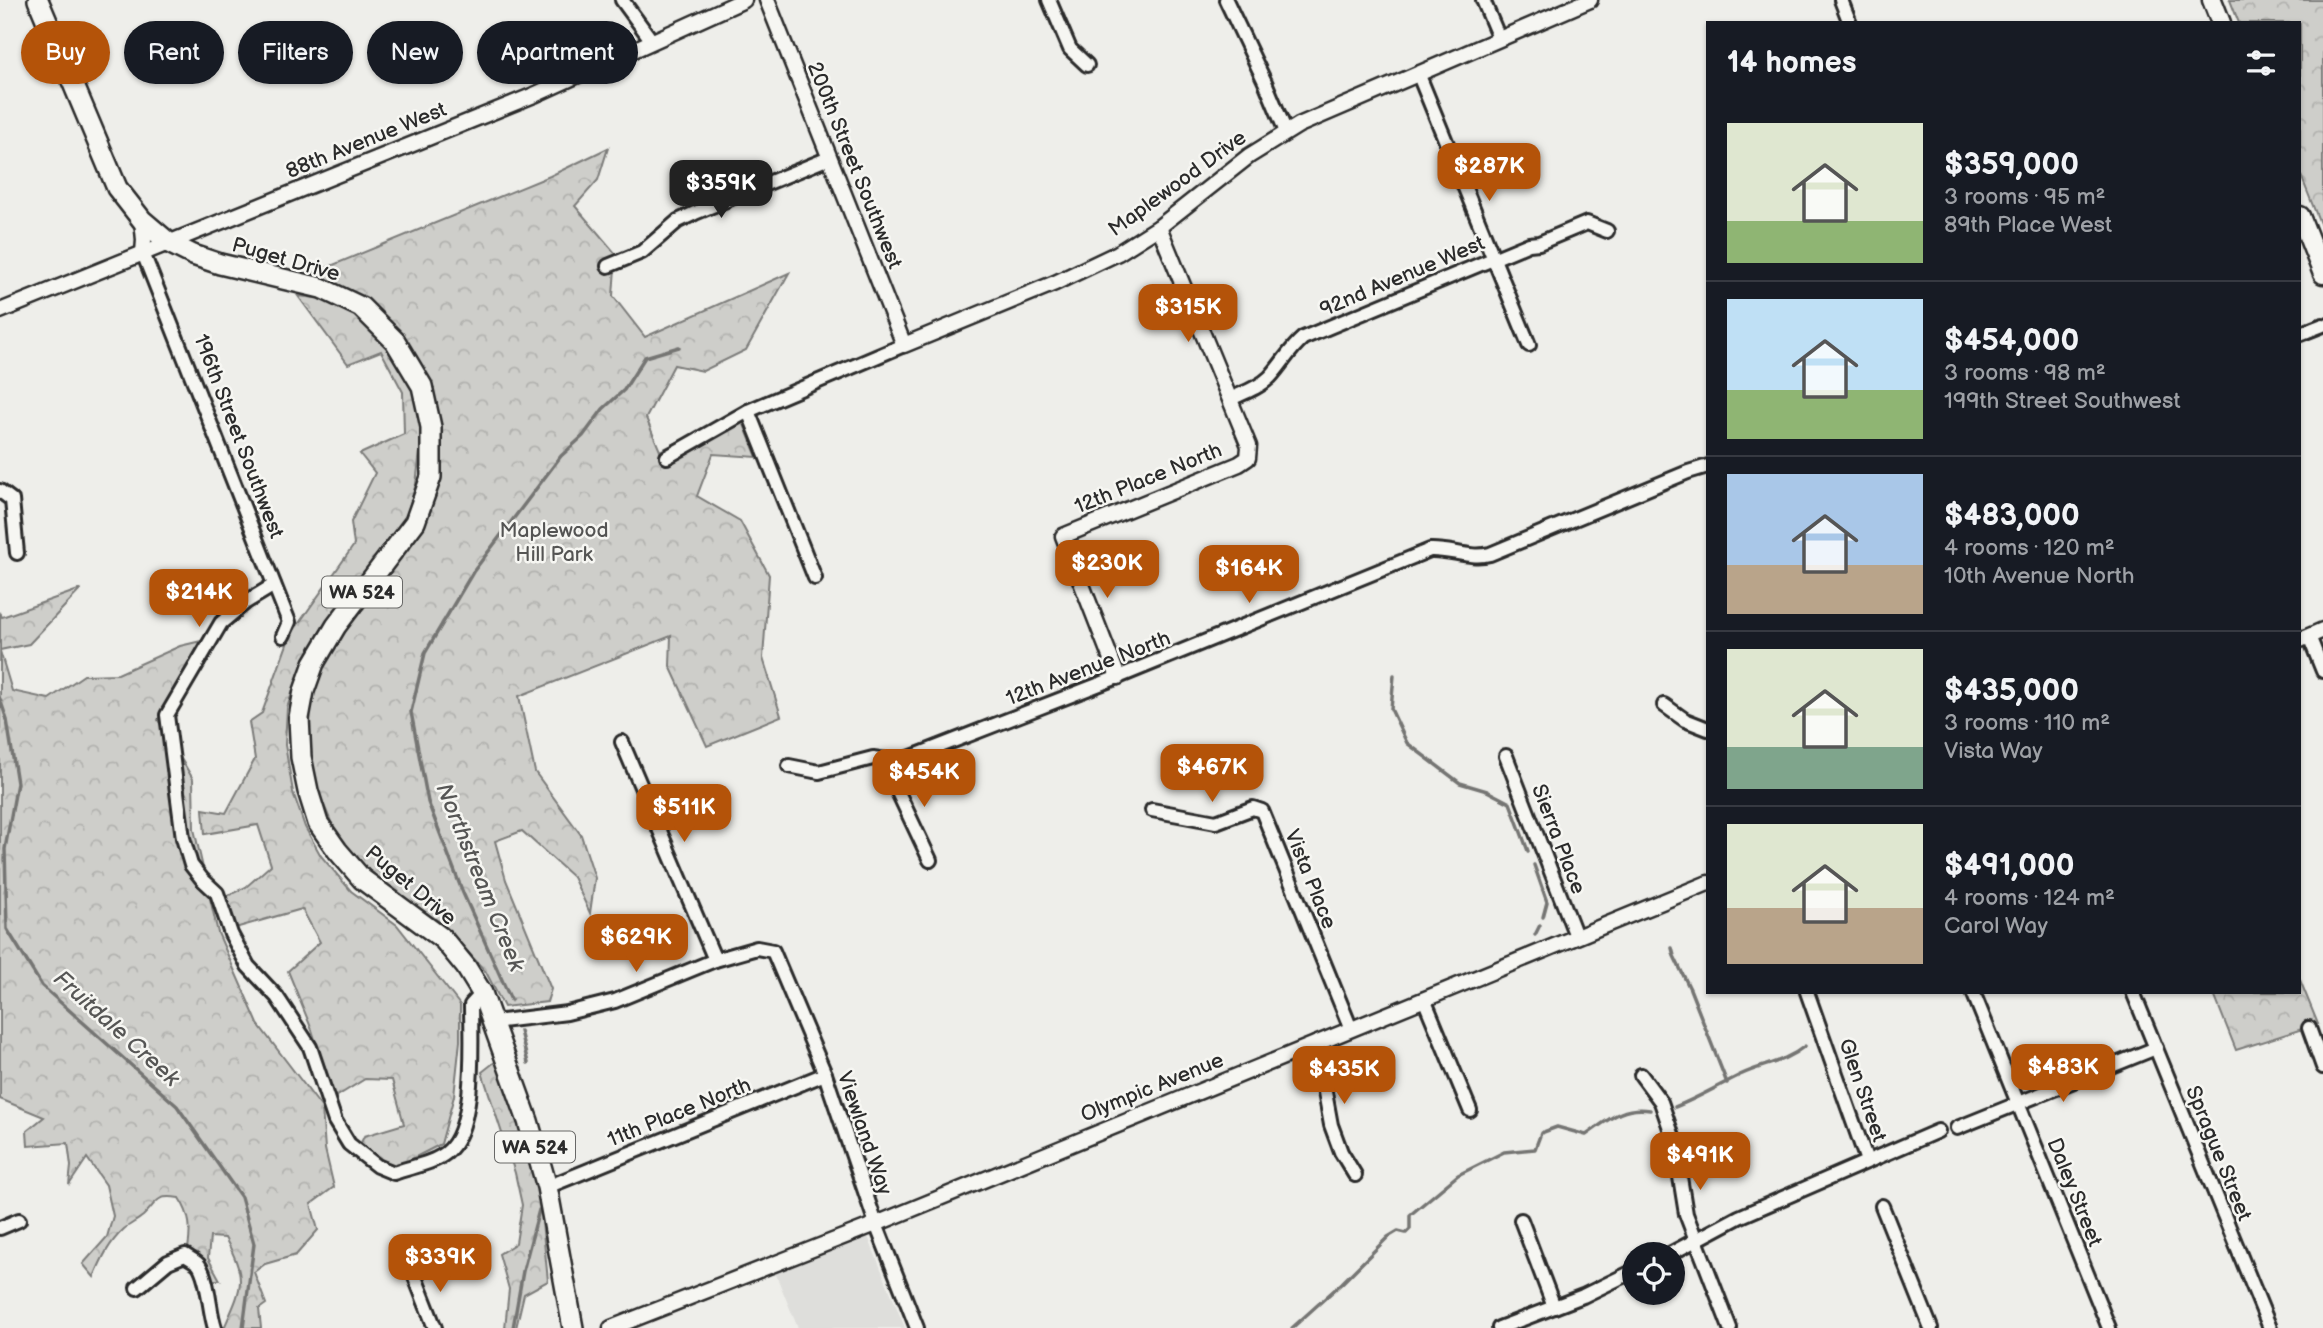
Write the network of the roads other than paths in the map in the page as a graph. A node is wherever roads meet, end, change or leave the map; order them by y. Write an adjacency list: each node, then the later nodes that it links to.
1 (38, 0): 20 (main road, WA 524)
2 (622, 0): 14 (street)
3 (744, 0): 14 (street, 88th Avenue West)
4 (767, 0): 18 (street, 200th Street Southwest)
5 (1049, 0): 15 (street)
6 (1226, 0): 17 (street)
7 (1483, 0): 13 (street)
8 (1590, 0): 13 (street, Maplewood Drive)
9 (1841, 0): 11 (street)
10 (2212, 0): 12 (main road)
11 (1849, 21)
12 (2220, 21)
13 (1499, 38): 16 (street, Maplewood Drive)
14 (652, 41): 23 (street, 88th Avenue West)
15 (1087, 65)
16 (1418, 73): 17 (street, Maplewood Drive); 25 (street)
17 (1286, 132): 21 (street, Maplewood Drive)
18 (829, 158): 26 (street); 31 (street, 200th Street Southwest)
19 (2301, 219): 27 (main road)
20 (142, 220): 23 (main road, WA 524); 24 (street)
21 (1158, 227): 31 (street, Maplewood Drive); 33 (street)
22 (1607, 231): 25 (street, 92nd Avenue West)
23 (169, 243): 24 (street, 88th Avenue West); 56 (main road, Puget Drive / WA 524)
24 (143, 253): 28 (street, 88th Avenue West); 40 (street, 196th Street Southwest)
25 (1494, 259): 32 (street); 33 (street, 92nd Avenue West)
26 (608, 266)
27 (2323, 274)
28 (0, 311)
29 (2323, 325): 30 (street)
30 (2301, 334)
31 (904, 345): 34 (street, Maplewood Drive)
32 (1529, 345)
33 (1230, 399): 44 (street, 12th Place North)
34 (748, 411): 35 (street, Maplewood Drive); 39 (street)
35 (667, 457)
36 (1706, 467): 44 (street, 12th Avenue North)
37 (0, 491): 38 (street)
38 (17, 553)
39 (815, 578)
40 (275, 584): 42 (street, 196th Street Southwest); 56 (street)
41 (2310, 635): 43 (street)
42 (283, 636)
43 (2323, 671)
44 (1118, 677): 49 (street, 12th Avenue North)
45 (1664, 705): 46 (street)
46 (1706, 728)
47 (622, 742): 55 (street)
48 (1506, 756): 54 (street, Sierra Place)
49 (899, 762): 50 (street, 12th Avenue North); 52 (street)
50 (789, 766)
51 (1152, 810): 63 (street, Vista Place)
52 (930, 860)
53 (1706, 884): 54 (street, Olympic Avenue)
54 (1576, 936): 60 (street, Olympic Avenue)
55 (715, 960): 61 (street); 67 (street, Viewland Way)
56 (482, 993): 61 (main road, Puget Drive / WA 524)
57 (1808, 994): 73 (street, Glen Street)
58 (1974, 994): 69 (street, Daley Street)
59 (2134, 994): 65 (street, Sprague Street)
60 (1424, 999): 63 (street, Olympic Avenue); 70 (street)
61 (494, 1022): 75 (main road, Puget Drive / WA 524)
62 (2309, 1028): 66 (street)
63 (1351, 1030): 64 (street, Olympic Avenue)
64 (1316, 1043): 74 (street); 79 (street, Olympic Avenue)
65 (2156, 1048): 69 (street); 96 (street, Sprague Street)
66 (2323, 1067)
67 (825, 1074): 75 (street, 11th Place North); 79 (street, Viewland Way)
68 (1641, 1075): 81 (street)
69 (2019, 1104): 71 (street); 95 (street, Daley Street)
70 (1470, 1110)
71 (1957, 1128)
72 (1938, 1131): 73 (street)
73 (1867, 1161): 81 (street)
74 (1355, 1175)
75 (547, 1187): 89 (main road, Puget Drive / WA 524)
76 (1882, 1206): 94 (street)
77 (19, 1220): 80 (street)
78 (1521, 1220): 86 (street)
79 (876, 1224): 90 (street, Olympic Avenue); 91 (street, Viewland Way)
80 (0, 1228)
81 (1695, 1241): 82 (street); 93 (street)
82 (1685, 1246)
83 (413, 1272): 88 (street)
84 (1622, 1276): 86 (street)
85 (137, 1288): 87 (street)
86 (1554, 1307): 92 (street)
87 (215, 1328)
88 (435, 1328)
89 (573, 1328)
90 (611, 1328)
91 (917, 1328)
92 (1499, 1328)
93 (1730, 1328)
94 (1931, 1328)
95 (2109, 1328)
96 (2270, 1328)

